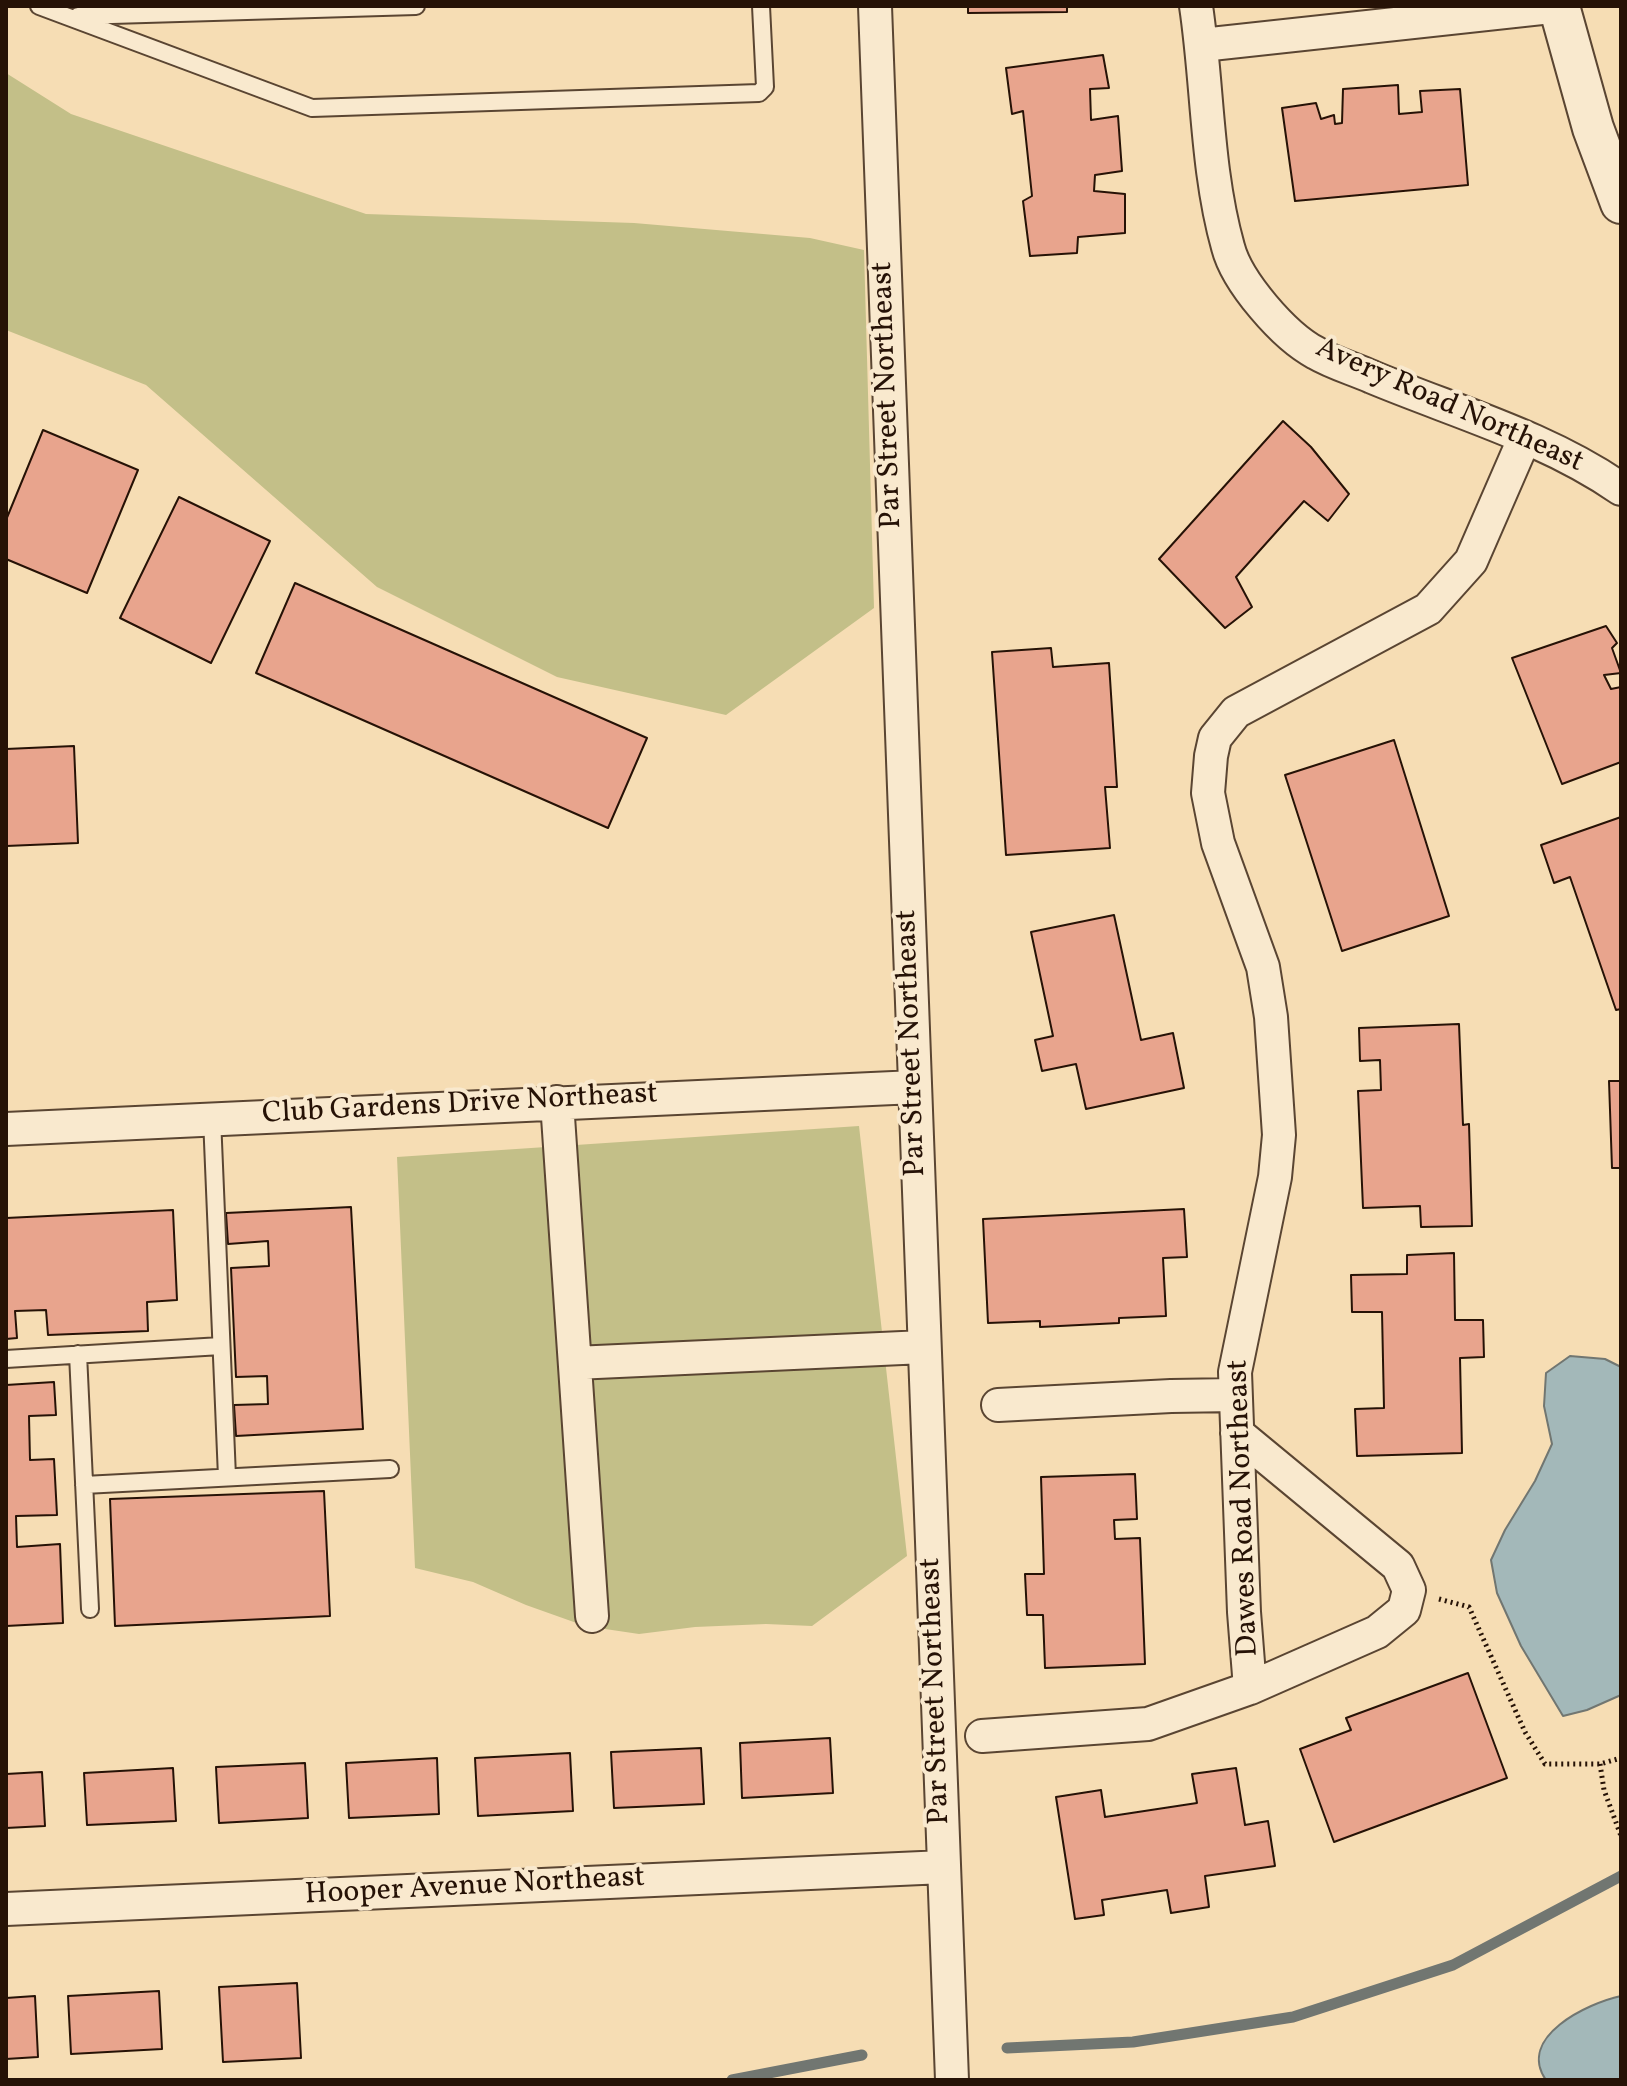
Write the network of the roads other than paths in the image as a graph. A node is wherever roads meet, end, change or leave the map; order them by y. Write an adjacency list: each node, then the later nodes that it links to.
1 (39, 6): 7 (lane)
2 (416, 6): 7 (lane)
3 (761, 6): 7 (lane)
4 (875, 6): 12 (street, Par Street Northeast)
5 (1196, 6): 8 (street, Avery Road Northeast)
6 (1559, 6): 8 (street); 9 (street)
7 (68, 16)
8 (1202, 45): 10 (street, Avery Road Northeast)
9 (1621, 203)
10 (1525, 437): 11 (street, Avery Road Northeast); 21 (street, Dawes Road Northeast)
11 (1621, 489)
12 (915, 1087): 13 (street, Club Gardens Drive Northeast); 17 (street, Par Street Northeast)
13 (557, 1102): 14 (street, Club Gardens Drive Northeast); 20 (street)
14 (212, 1118): 15 (street, Club Gardens Drive Northeast); 16 (lane)
15 (6, 1129)
16 (221, 1346): 18 (lane); 25 (lane)
17 (924, 1347): 20 (street); 31 (street, Par Street Northeast)
18 (78, 1354): 19 (lane); 26 (lane)
19 (6, 1359)
20 (575, 1363): 28 (street)
21 (1235, 1395): 22 (street); 23 (street, Dawes Road Northeast)
22 (998, 1405)
23 (1237, 1433): 29 (street, Dawes Road Northeast); 29 (street)
24 (390, 1469): 25 (lane)
25 (227, 1477): 26 (lane)
26 (84, 1485): 27 (lane)
27 (90, 1609)
28 (592, 1616)
29 (1250, 1688): 30 (street)
30 (982, 1736)
31 (944, 1867): 32 (street, Hooper Avenue Northeast); 33 (street, Par Street Northeast)
32 (6, 1909)
33 (952, 2080)

